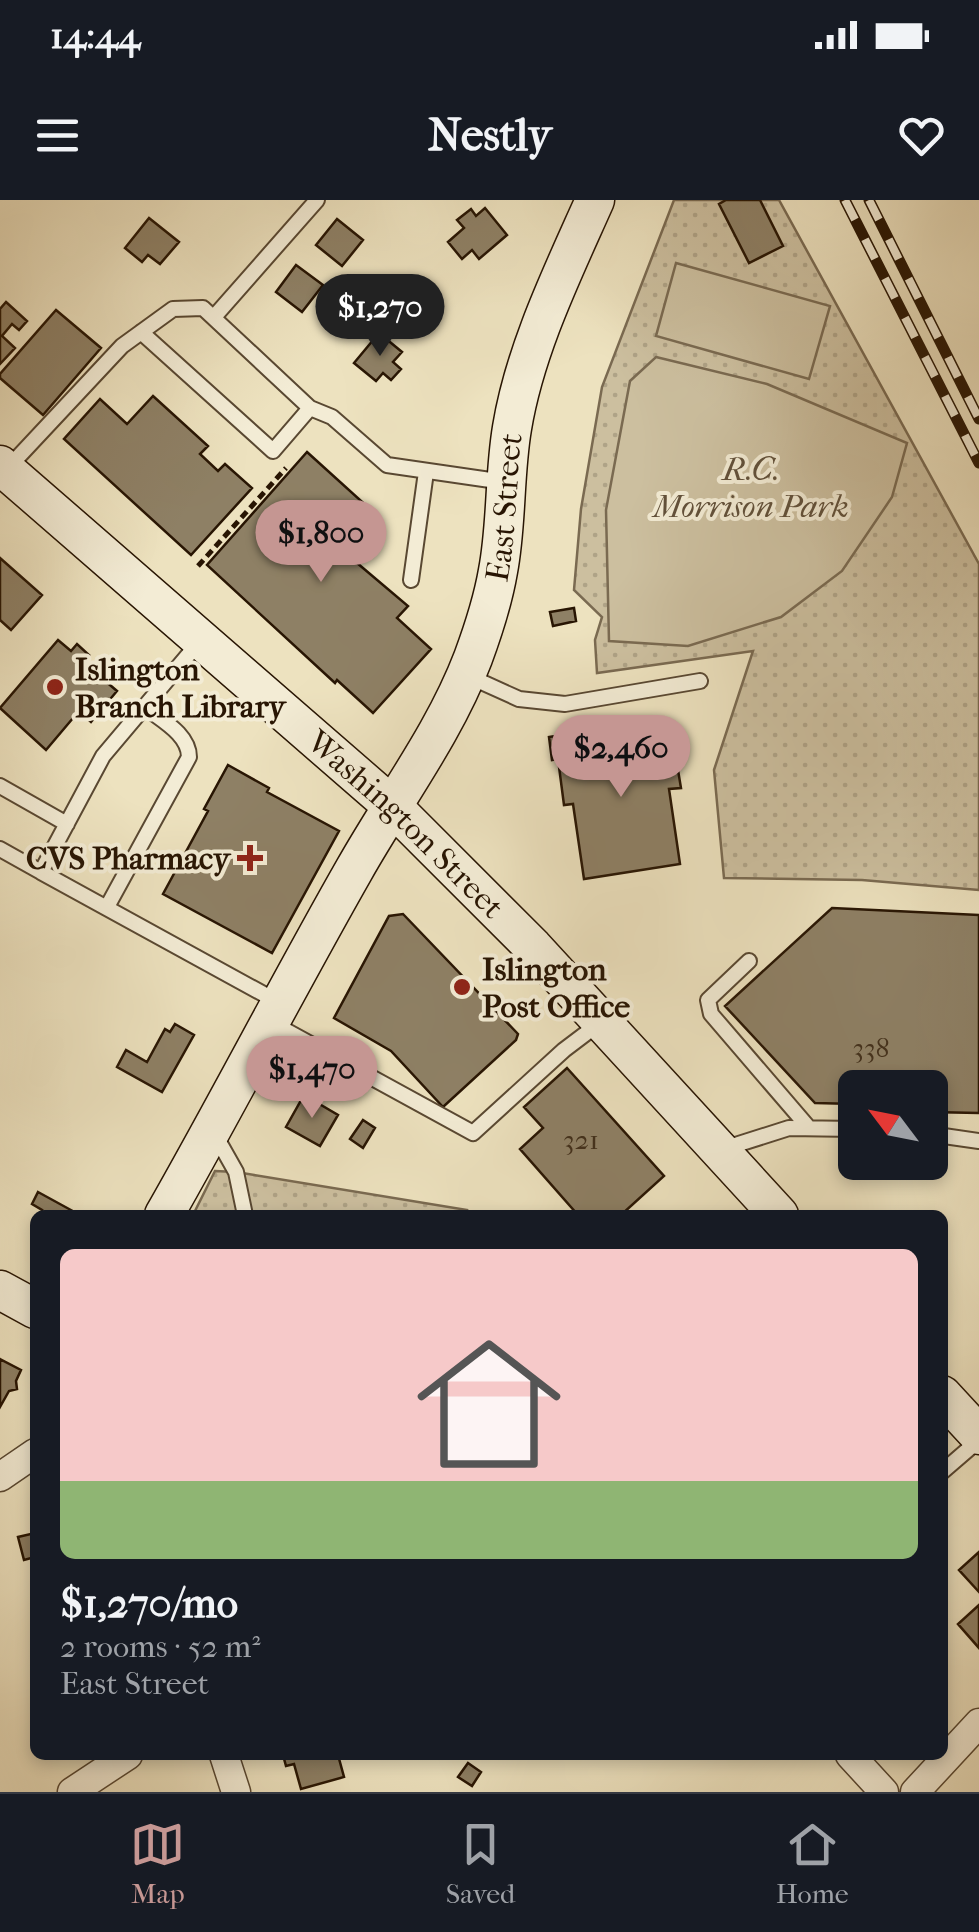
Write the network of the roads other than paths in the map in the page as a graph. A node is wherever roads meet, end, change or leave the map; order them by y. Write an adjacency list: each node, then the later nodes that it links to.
1 (317, 200): 3 (lane)
2 (586, 204): 8 (main road, East Street)
3 (214, 317): 4 (lane); 5 (lane)
4 (142, 332): 5 (lane); 6 (lane)
5 (310, 408): 7 (lane)
6 (3, 467): 10 (main road, Washington Street)
7 (426, 472): 8 (lane); 9 (lane)
8 (504, 482): 11 (main road, East Street)
9 (411, 580)
10 (201, 640): 13 (lane); 15 (main road, Washington Street)
11 (465, 674): 12 (lane); 15 (main road, East Street)
12 (700, 681)
13 (145, 707): 16 (lane); 19 (lane)
14 (0, 786): 16 (lane)
15 (391, 805): 21 (main road, East Street); 22 (main road, Washington Street)
16 (67, 824): 18 (lane)
17 (0, 850): 18 (lane)
18 (40, 872): 19 (lane)
19 (107, 907): 21 (lane)
20 (749, 961): 24 (lane)
21 (274, 1012): 22 (lane); 23 (main road, East Street)
22 (602, 1022): 28 (main road, Washington Street)
23 (211, 1128): 29 (main road, East Street); 30 (lane)
24 (809, 1128): 25 (lane); 28 (lane)
25 (838, 1128)
26 (948, 1137): 27 (lane)
27 (979, 1141)
28 (720, 1150): 31 (main road, Washington Street)
29 (167, 1210)
30 (244, 1210)
31 (772, 1210)
32 (0, 1290): 33 (main road)
33 (30, 1305)
34 (948, 1402): 35 (main road)
35 (979, 1437): 37 (lane)
36 (30, 1456): 38 (street)
37 (948, 1466)
38 (0, 1477)
39 (979, 1723): 40 (street)
40 (948, 1756)
41 (120, 1760): 45 (street)
42 (226, 1760): 46 (street)
43 (855, 1760): 47 (street)
44 (945, 1760): 48 (street)
45 (72, 1792)
46 (236, 1792)
47 (884, 1792)
48 (915, 1792)

